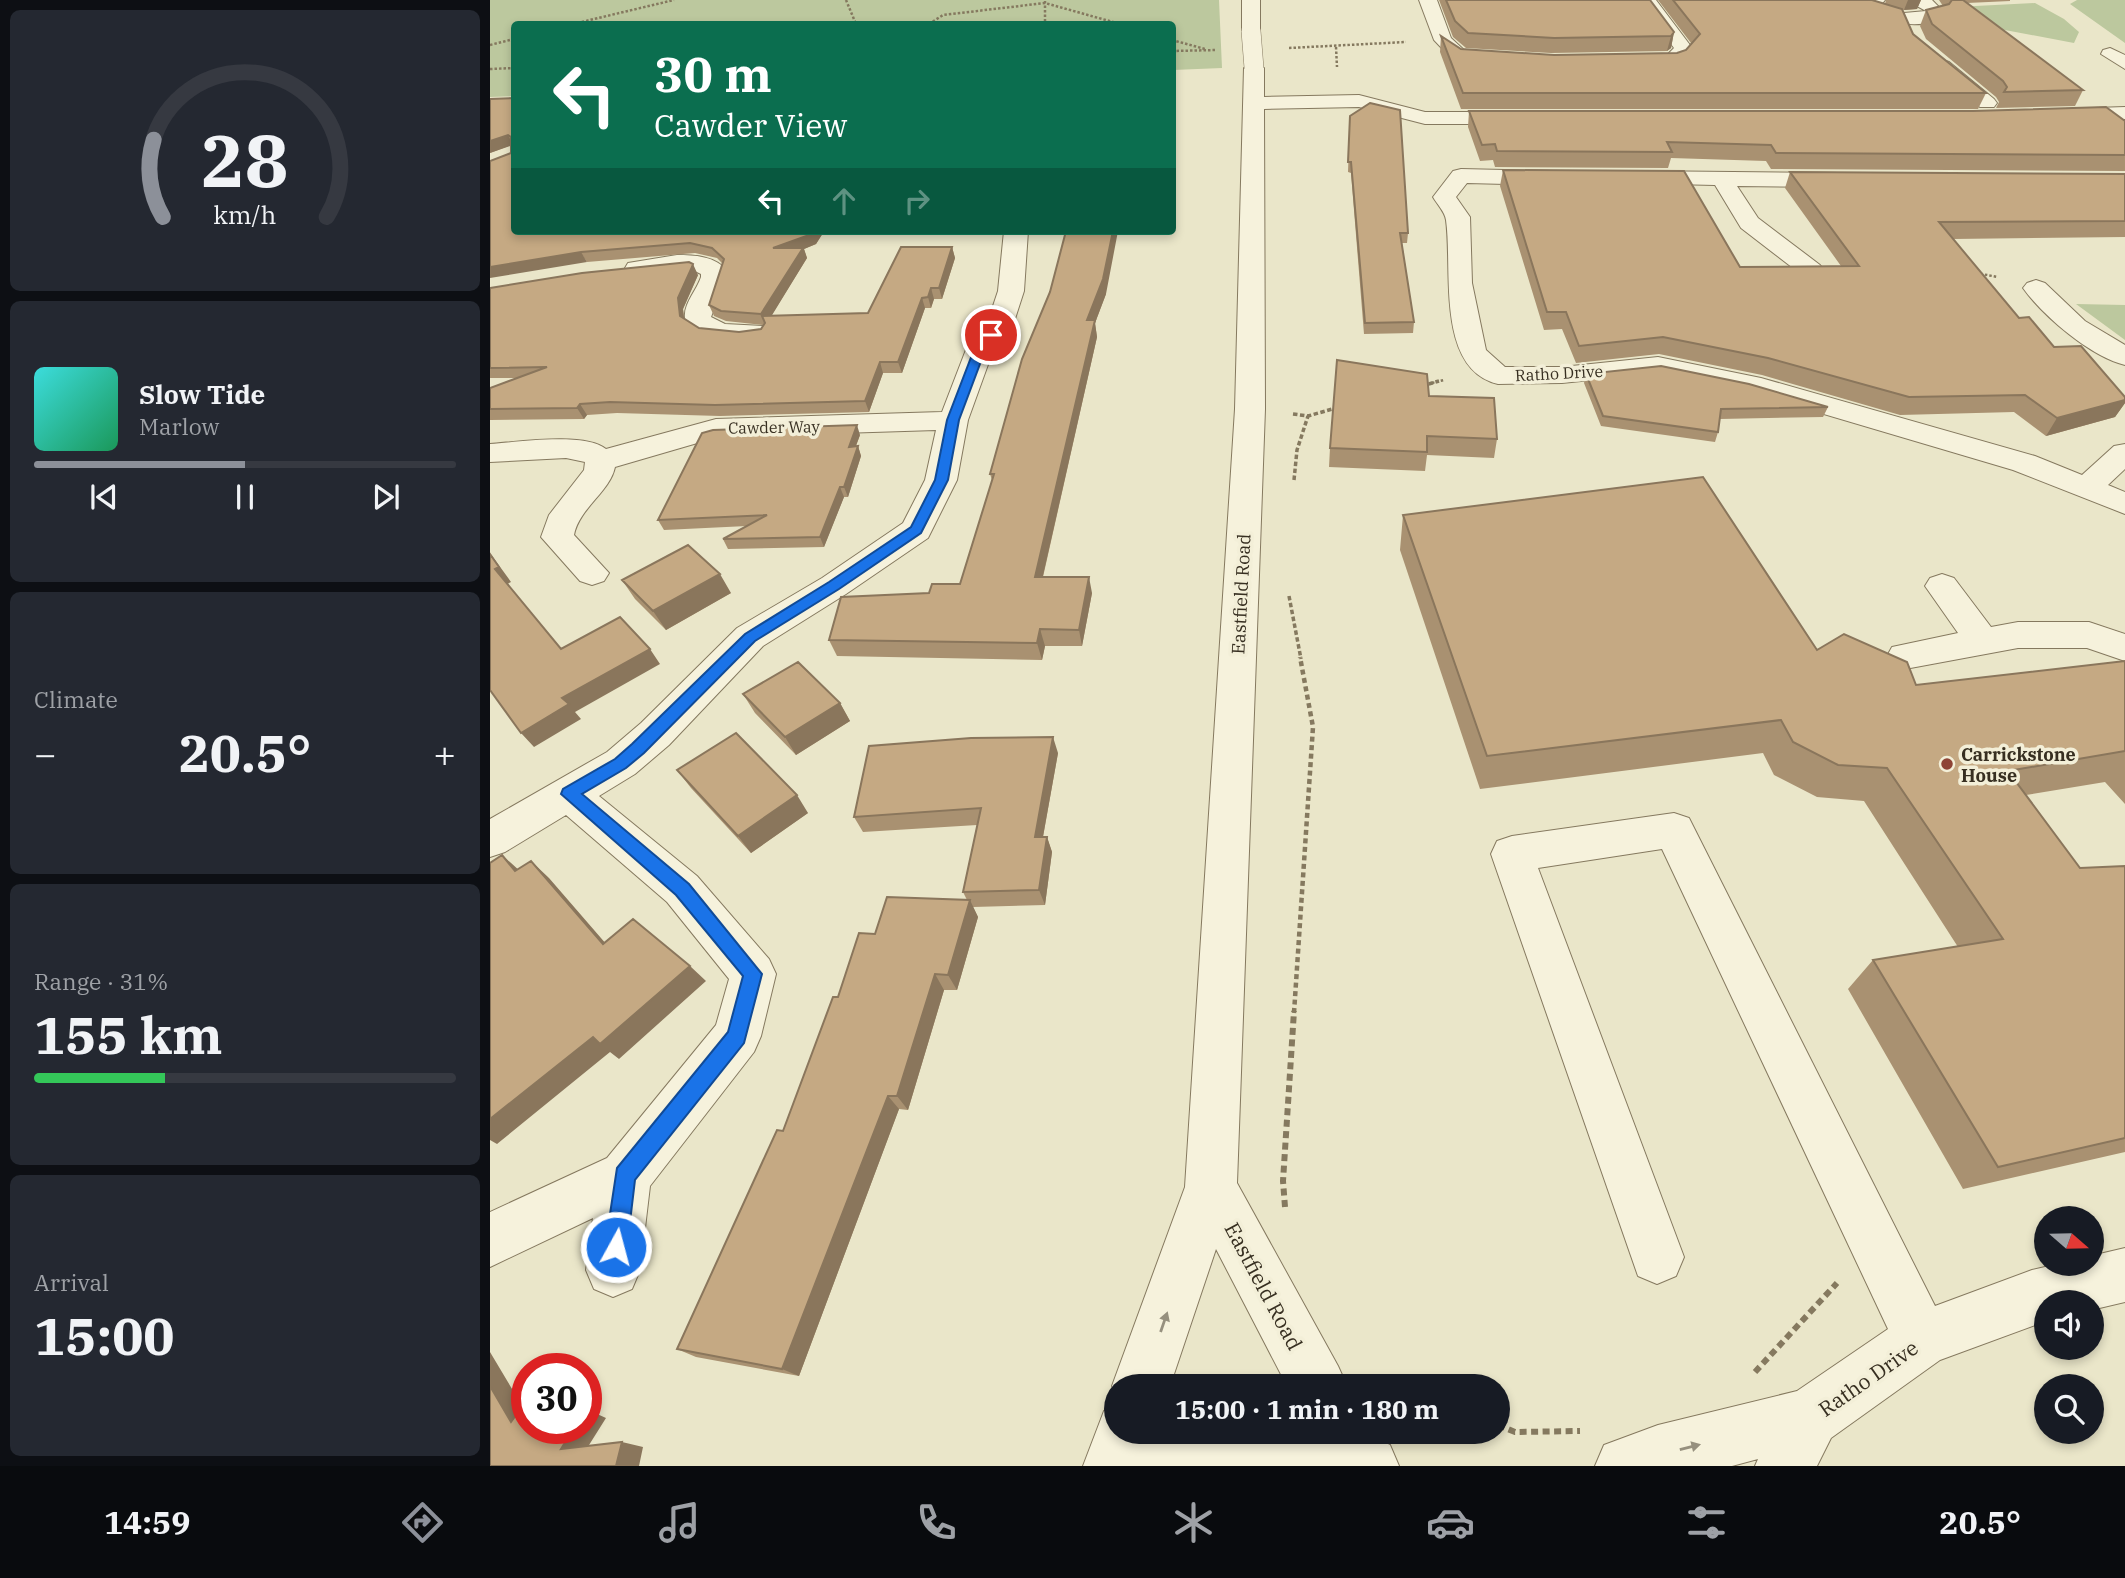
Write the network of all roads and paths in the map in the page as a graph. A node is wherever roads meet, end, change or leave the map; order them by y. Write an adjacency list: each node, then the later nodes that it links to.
1 (674, 0): 10 (path)
2 (846, 0): 11 (path)
3 (1251, 0): 29 (street, Eastfield Road, bridge)
4 (1428, 0): 16 (street)
5 (1647, 0): 24 (street)
6 (1876, 0): 9 (street)
7 (1915, 0): 9 (street)
8 (1045, 1): 12 (path); 13 (path); 14 (path)
9 (1905, 19): 28 (street)
10 (586, 21)
11 (855, 21)
12 (934, 21)
13 (1045, 21)
14 (1110, 21)
15 (511, 40): 18 (path)
16 (1443, 40): 19 (path); 23 (street)
17 (1176, 41): 20 (path)
18 (490, 45)
19 (1286, 48)
20 (1210, 50): 21 (path); 22 (path)
21 (1222, 50)
22 (1176, 51)
23 (1509, 59)
24 (1619, 61)
25 (511, 68): 26 (path)
26 (490, 69)
27 (1985, 78): 28 (street)
28 (1958, 79): 31 (street)
29 (1253, 103): 33 (street); 48 (street, Eastfield Road)
30 (2047, 116): 32 (street)
31 (2006, 117)
32 (2121, 117)
33 (1542, 118)
34 (1582, 178): 45 (street, Ratho Drive)
35 (1609, 178): 36 (street)
36 (1722, 179): 37 (street); 40 (street)
37 (1866, 180)
38 (1016, 235): 50 (street)
39 (613, 270): 43 (street)
40 (1811, 270)
41 (1972, 273): 42 (path)
42 (2036, 288): 44 (street)
43 (754, 332)
44 (2125, 357)
45 (1489, 368): 46 (path); 55 (street, Ratho Drive)
46 (1411, 389)
47 (1346, 405): 49 (path)
48 (1250, 409): 49 (path); 66 (street, Eastfield Road)
49 (1308, 416): 54 (path)
50 (953, 420): 53 (street, Cawder Way); 63 (street)
51 (490, 453): 53 (street)
52 (2125, 453): 55 (street)
53 (600, 461): 57 (street)
54 (1293, 486)
55 (2085, 488): 56 (street, Ratho Drive)
56 (2125, 504)
57 (592, 572)
58 (1942, 586): 60 (street)
59 (1288, 591): 67 (path)
60 (1983, 642): 61 (street); 62 (street)
61 (2125, 648)
62 (1905, 656)
63 (569, 794): 64 (street); 65 (street)
64 (490, 839)
65 (625, 1176): 68 (street); 71 (street)
66 (1211, 1187): 74 (street, Eastfield Road, one-way to 66); 75 (street, Eastfield Road)
67 (1286, 1221)
68 (490, 1240)
69 (1875, 1244): 70 (street); 73 (street); 76 (path)
70 (1657, 1257)
71 (613, 1270)
72 (2125, 1275): 73 (street, Ratho Drive)
73 (1922, 1339): 78 (street, Ratho Drive)
74 (1145, 1374)
75 (1337, 1374)
76 (1745, 1384)
77 (1510, 1430): 80 (path)
78 (1798, 1442): 80 (street, Ratho Drive, one-way to 78)
79 (1121, 1444): 82 (street)
80 (1609, 1449)
81 (1356, 1452): 83 (street)
82 (1114, 1466)
83 (1147, 1466)

